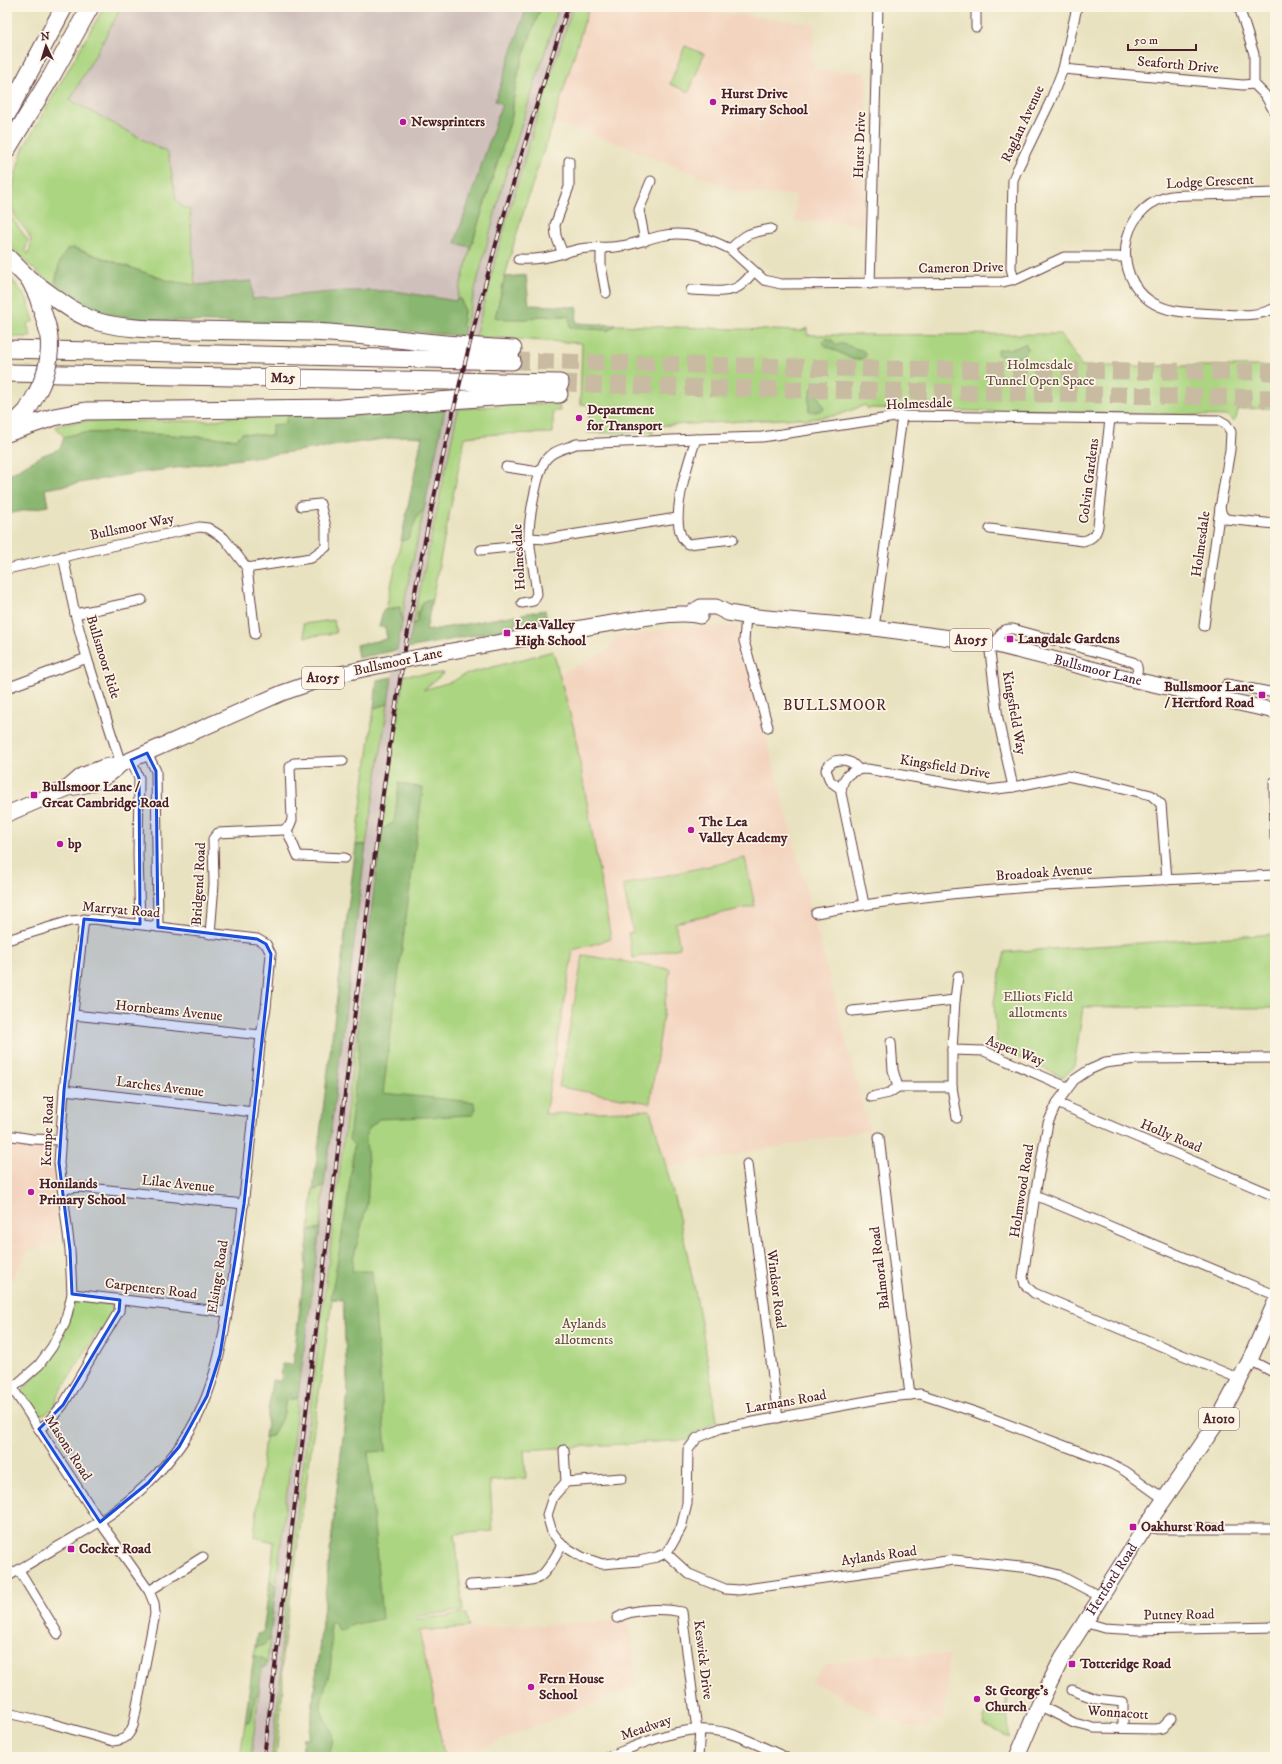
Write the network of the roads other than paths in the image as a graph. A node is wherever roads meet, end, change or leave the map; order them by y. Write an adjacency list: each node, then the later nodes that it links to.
1 (64, 7): 10 (highway)
2 (90, 7): 14 (highway)
3 (878, 7): 29 (street, Hurst Drive)
4 (976, 7): 7 (street)
5 (1077, 7): 8 (street, Raglan Avenue)
6 (1239, 7): 9 (street)
7 (976, 27)
8 (1064, 69): 9 (street, Seaforth Drive); 28 (street, Raglan Avenue)
9 (1254, 84): 12 (street)
10 (22, 87): 11 (highway); 13 (highway)
11 (7, 103)
12 (1275, 113)
13 (7, 114)
14 (7, 149)
15 (569, 161): 22 (street)
16 (651, 181): 19 (street)
17 (1275, 193): 24 (street, Lodge Crescent)
18 (771, 229): 21 (street)
19 (645, 241): 20 (street, Cameron Drive); 21 (street, Cameron Drive)
20 (601, 247): 22 (street, Cameron Drive); 31 (street)
21 (730, 250): 26 (street, Cameron Drive)
22 (563, 254): 25 (street, Cameron Drive)
23 (7, 257): 27 (highway)
24 (1124, 257): 28 (street, Cameron Drive); 32 (street, Lodge Crescent)
25 (518, 259)
26 (754, 271): 29 (street, Cameron Drive); 30 (street)
27 (30, 280): 33 (highway, M25); 37 (highway, bridge)
28 (1014, 280): 29 (street, Cameron Drive)
29 (870, 284)
30 (691, 290)
31 (606, 292)
32 (1275, 308)
33 (7, 349)
34 (7, 373): 37 (highway, M25)
35 (902, 416): 36 (street, Holmesdale); 38 (street, Holmesdale); 57 (street)
36 (1110, 419): 42 (street, Holmesdale); 45 (street, Colvin Gardens)
37 (7, 432)
38 (696, 439): 40 (street, Holmesdale); 43 (street)
39 (506, 467): 40 (street)
40 (539, 472): 47 (street, Holmesdale)
41 (301, 506): 50 (street)
42 (1220, 508): 44 (street); 56 (street, Holmesdale)
43 (677, 518): 46 (street); 47 (street)
44 (1275, 524)
45 (990, 529)
46 (732, 539)
47 (530, 541): 48 (street); 53 (street, Holmesdale)
48 (481, 550)
49 (63, 556): 50 (street, Bullsmoor Way); 51 (street, Bullsmoor Way); 54 (street, Bullsmoor Ride)
50 (247, 568): 58 (street)
51 (7, 569)
52 (142, 600): 54 (street)
53 (522, 603)
54 (75, 614): 60 (street, Bullsmoor Ride)
55 (746, 616): 57 (main road, Bullsmoor Lane / A1055); 65 (street); 66 (main road, Bullsmoor Lane / A1055, bridge)
56 (1204, 626)
57 (874, 628): 59 (main road, Bullsmoor Lane / A1055)
58 (255, 634)
59 (993, 644): 63 (main road, Bullsmoor Lane / A1055); 71 (street, Kingsfield Way)
60 (87, 658): 61 (street); 68 (street, Bullsmoor Ride)
61 (7, 688)
62 (1275, 693): 63 (street)
63 (1221, 699): 64 (main road, Bullsmoor Lane / A1055)
64 (1275, 711)
65 (768, 727)
66 (147, 753): 68 (main road, Bullsmoor Lane / A1055); 83 (street)
67 (343, 761): 74 (street)
68 (126, 762): 73 (main road, Bullsmoor Lane / A1055); 82 (street, Bullsmoor Ride)
69 (858, 769): 71 (street, Kingsfield Drive); 72 (street); 72 (street, Kingsfield Drive)
70 (1274, 782): 75 (street)
71 (1013, 788): 78 (street, Kingsfield Drive)
72 (841, 789): 79 (street)
73 (7, 814)
74 (286, 828): 76 (street); 84 (street, Bridgend Road)
75 (1275, 838)
76 (345, 858)
77 (1275, 875): 78 (street, Broadoak Avenue)
78 (1167, 880): 79 (street, Broadoak Avenue)
79 (864, 904): 80 (street, Broadoak Avenue)
80 (816, 913)
81 (84, 919): 82 (street, Marryat Road); 85 (street, Marryat Road); 89 (street, Kempe Road)
82 (140, 924): 83 (street, Marryat Road)
83 (158, 927): 84 (street, Marryat Road)
84 (210, 934): 90 (street, Elsinge Road)
85 (7, 940)
86 (958, 976): 87 (street)
87 (955, 1000): 88 (street); 92 (street)
88 (852, 1011)
89 (74, 1015): 90 (street, Hornbeams Avenue); 97 (street, Kempe Road)
90 (261, 1035): 100 (street, Elsinge Road)
91 (891, 1042): 94 (street)
92 (952, 1050): 95 (street); 96 (street, Aspen Way)
93 (1275, 1058): 96 (street, Holmwood Road)
94 (898, 1087): 95 (street); 98 (street)
95 (952, 1087): 101 (street)
96 (1068, 1087): 99 (street, Holmwood Road)
97 (64, 1090): 100 (street, Larches Avenue); 104 (street, Kempe Road)
98 (871, 1097)
99 (1057, 1102): 107 (street, Holmwood Road); 108 (street, Holly Road)
100 (253, 1112): 109 (street, Elsinge Road)
101 (957, 1118)
102 (7, 1135): 104 (street)
103 (879, 1137): 119 (street, Balmoral Road)
104 (60, 1140): 106 (street, Kempe Road)
105 (747, 1164): 120 (street, Windsor Road)
106 (63, 1189): 109 (street, Lilac Avenue); 110 (street, Kempe Road)
107 (1035, 1195): 111 (street); 117 (street, Holmwood Road)
108 (1275, 1196)
109 (244, 1204): 114 (street, Elsinge Road)
110 (72, 1294): 112 (street, Carpenters Road); 118 (street, Kempe Road)
111 (1275, 1295)
112 (120, 1300): 114 (street, Carpenters Road); 121 (street)
113 (1275, 1303): 115 (main road, Hertford Road / A1010)
114 (227, 1312): 126 (street, Elsinge Road)
115 (1250, 1360): 116 (street); 117 (main road, Hertford Road / A1010)
116 (1275, 1373)
117 (1240, 1379): 125 (main road, Hertford Road / A1010)
118 (10, 1391): 121 (street, Masons Road)
119 (910, 1395): 120 (street, Larmans Road); 125 (street, Larmans Road)
120 (778, 1418): 130 (street, Larmans Road)
121 (39, 1429): 126 (street, Masons Road)
122 (564, 1450): 124 (street)
123 (622, 1478): 124 (street)
124 (566, 1482): 129 (street)
125 (1164, 1499): 127 (main road, Hertford Road / A1010)
126 (100, 1522): 132 (street, Elsinge Road); 135 (street)
127 (1146, 1526): 128 (street); 136 (main road, Hertford Road / A1010)
128 (1275, 1529)
129 (562, 1546): 130 (street); 134 (street)
130 (666, 1553): 136 (street, Aylands Road)
131 (202, 1557): 135 (street)
132 (19, 1570): 133 (street, Elsinge Road); 140 (street)
133 (7, 1577)
134 (470, 1585)
135 (149, 1591): 143 (street)
136 (1100, 1597): 138 (main road, Hertford Road / A1010)
137 (617, 1618): 146 (street, Keswick Drive)
138 (1084, 1622): 139 (street, Putney Road); 142 (main road, Hertford Road / A1010)
139 (1275, 1627)
140 (58, 1634)
141 (1072, 1690): 145 (street)
142 (1039, 1705): 144 (street, Wonnacott); 150 (main road, Hertford Road / A1010)
143 (7, 1713)
144 (1172, 1718)
145 (1123, 1722)
146 (699, 1730): 147 (street, Meadway); 148 (street, Keswick Drive); 149 (street, Meadway)
147 (608, 1757)
148 (698, 1757)
149 (785, 1757)
150 (1017, 1757)

